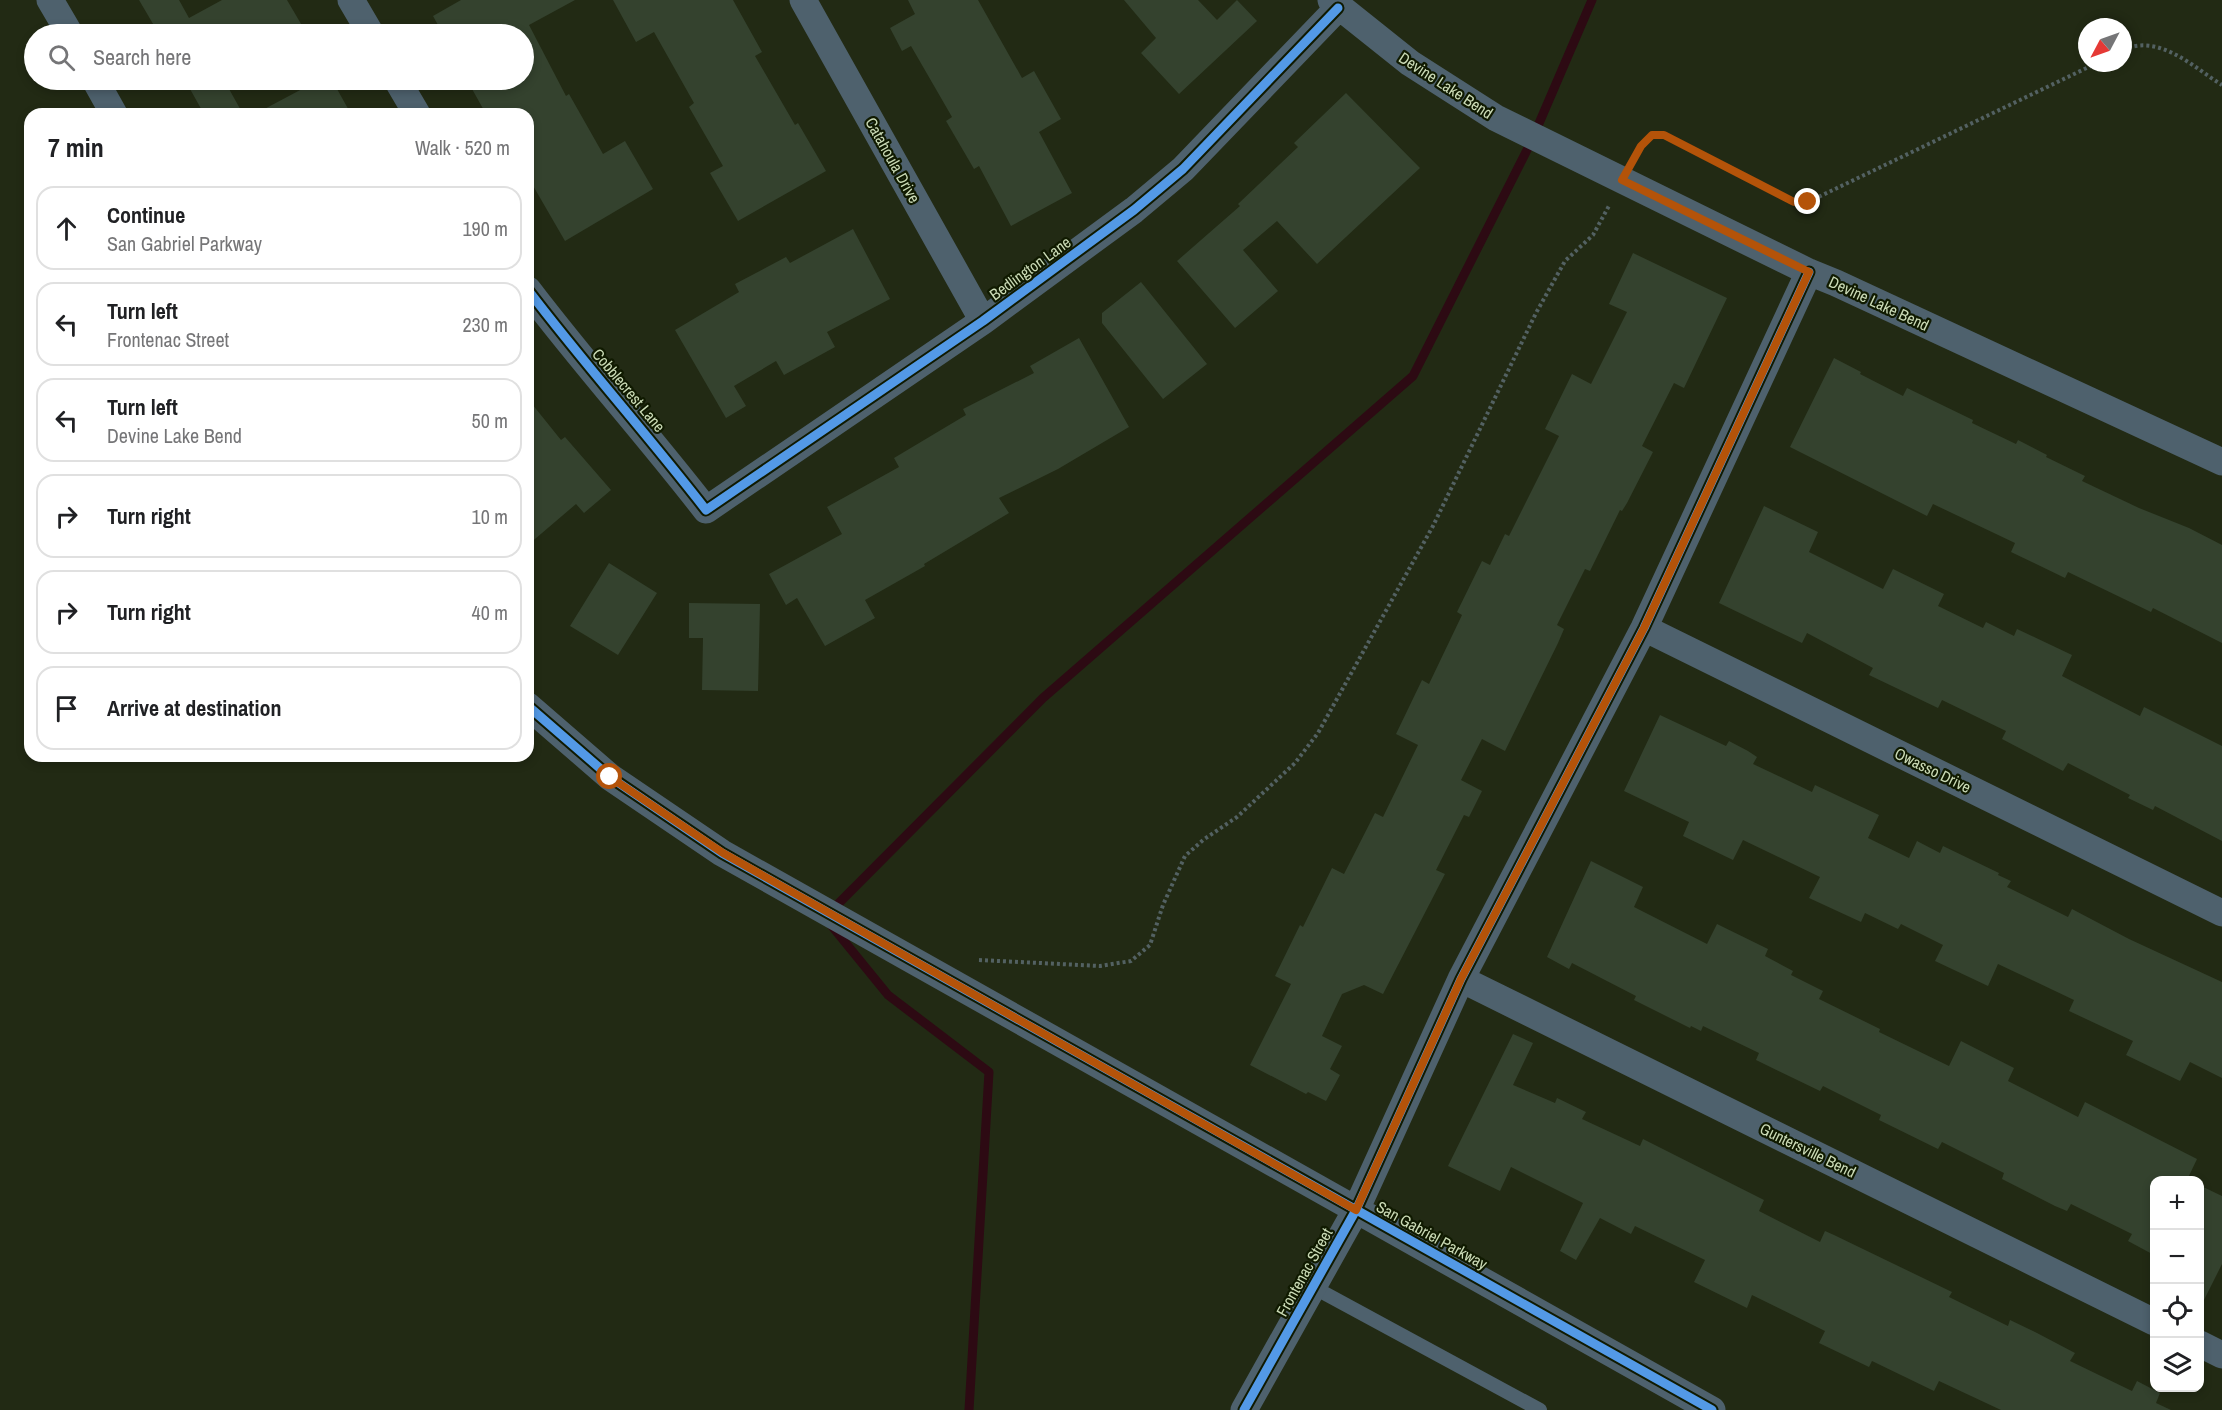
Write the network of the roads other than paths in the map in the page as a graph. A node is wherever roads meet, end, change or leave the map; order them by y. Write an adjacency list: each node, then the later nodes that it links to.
1 (50, 0): 5 (street)
2 (351, 0): 6 (street)
3 (803, 0): 13 (street, Catahoula Drive)
4 (1334, 4): 11 (street, Devine Lake Bend); 13 (street, Bedlington Lane)
5 (63, 24)
6 (365, 24)
7 (101, 90): 9 (street)
8 (403, 90): 10 (street)
9 (111, 108)
10 (413, 108)
11 (1809, 272): 14 (street, Devine Lake Bend); 16 (street, Frontenac Street)
12 (534, 298): 15 (street, Cobblecrest Lane)
13 (983, 321): 15 (street, Bedlington Lane)
14 (2222, 462)
15 (706, 510)
16 (1644, 628): 18 (street, Owasso Drive); 19 (street, Frontenac Street)
17 (534, 711): 20 (street, San Gabriel Parkway)
18 (2222, 913)
19 (1461, 979): 20 (street, Frontenac Street); 22 (street, Guntersville Bend)
20 (1356, 1210): 21 (street, Frontenac Street); 27 (street, San Gabriel Parkway)
21 (1313, 1287): 25 (street, Frontenac Street); 26 (lane)
22 (2150, 1320)
23 (2204, 1346): 24 (street)
24 (2222, 1355)
25 (1244, 1410)
26 (1540, 1410)
27 (1712, 1410)

